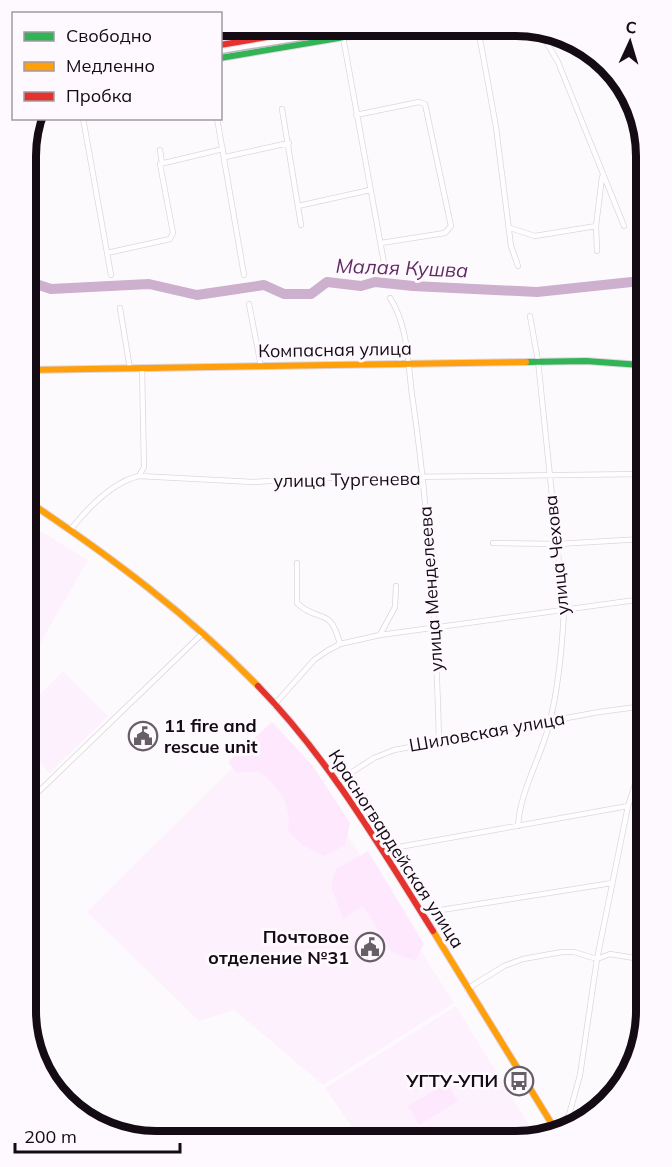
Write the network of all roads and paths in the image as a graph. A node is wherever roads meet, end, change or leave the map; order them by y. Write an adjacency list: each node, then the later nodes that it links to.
1 (274, 36): 6 (main road)
2 (349, 36): 4 (main road)
3 (479, 36): 23 (street)
4 (343, 37): 7 (main road); 9 (street)
5 (545, 39): 17 (street)
6 (222, 45)
7 (222, 58)
8 (282, 109): 12 (street)
9 (356, 115): 18 (street); 24 (street)
10 (83, 120): 26 (street)
11 (218, 120): 13 (street)
12 (289, 142): 15 (street); 19 (street)
13 (223, 149): 15 (street); 16 (street)
14 (160, 150): 16 (street)
15 (225, 157): 30 (street)
16 (162, 163): 26 (street)
17 (602, 176): 21 (street); 22 (street)
18 (370, 190): 19 (street); 24 (street)
19 (298, 206): 20 (street)
20 (301, 225)
21 (596, 226): 23 (street); 25 (street)
22 (624, 226)
23 (510, 228): 27 (street)
24 (381, 243): 28 (street)
25 (597, 251)
26 (106, 253): 29 (street)
27 (518, 266)
28 (386, 274)
29 (111, 275)
30 (244, 275)
31 (390, 298): 36 (street, улица Менделеева)
32 (249, 304): 38 (street)
33 (120, 308): 39 (street)
34 (530, 316): 35 (street, улица Чехова)
35 (538, 362): 36 (main road, Компасная улица); 37 (main road, Компасная улица); 44 (street, улица Чехова)
36 (408, 364): 38 (main road, Компасная улица); 45 (street, улица Менделеева)
37 (636, 365)
38 (261, 366): 40 (main road, Компасная улица)
39 (130, 369): 40 (main road, Компасная улица); 41 (main road, Компасная улица)
40 (142, 369): 43 (street)
41 (36, 370)
42 (636, 474): 44 (street, улица Тургенева)
43 (139, 476): 45 (street, улица Тургенева); 47 (street)
44 (549, 476): 45 (street, улица Тургенева); 50 (street, улица Чехова)
45 (424, 478): 55 (street, улица Менделеева)
46 (36, 506): 47 (main road, Красногвардейская улица)
47 (71, 529): 56 (main road, Красногвардейская улица)
48 (636, 539): 50 (street)
49 (494, 543): 50 (street)
50 (557, 544): 54 (street, улица Чехова)
51 (297, 563): 58 (street)
52 (396, 586): 57 (street)
53 (636, 601): 54 (street)
54 (564, 611): 55 (street); 61 (street, улица Чехова)
55 (436, 629): 57 (street); 62 (street, улица Менделеева)
56 (203, 633): 59 (main road, Красногвардейская улица); 66 (street)
57 (380, 635): 58 (street)
58 (340, 644): 59 (street)
59 (274, 705): 64 (main road, Красногвардейская улица)
60 (636, 707): 61 (street, Шиловская улица)
61 (550, 721): 62 (street, Шиловская улица); 69 (street, улица Чехова)
62 (439, 740): 63 (street, Шиловская улица)
63 (350, 773): 64 (street, Шиловская улица); 67 (street)
64 (338, 781): 70 (main road, Красногвардейская улица)
65 (636, 782): 68 (street)
66 (36, 793)
67 (368, 801)
68 (628, 806): 69 (street); 71 (street)
69 (518, 826): 70 (street)
70 (382, 850): 72 (main road, Красногвардейская улица)
71 (612, 883): 72 (street); 74 (street)
72 (422, 913): 75 (main road, Красногвардейская улица)
73 (636, 958): 74 (street)
74 (597, 959): 75 (street); 76 (street)
75 (467, 989): 77 (main road, Красногвардейская улица)
76 (565, 1121)
77 (553, 1126)

